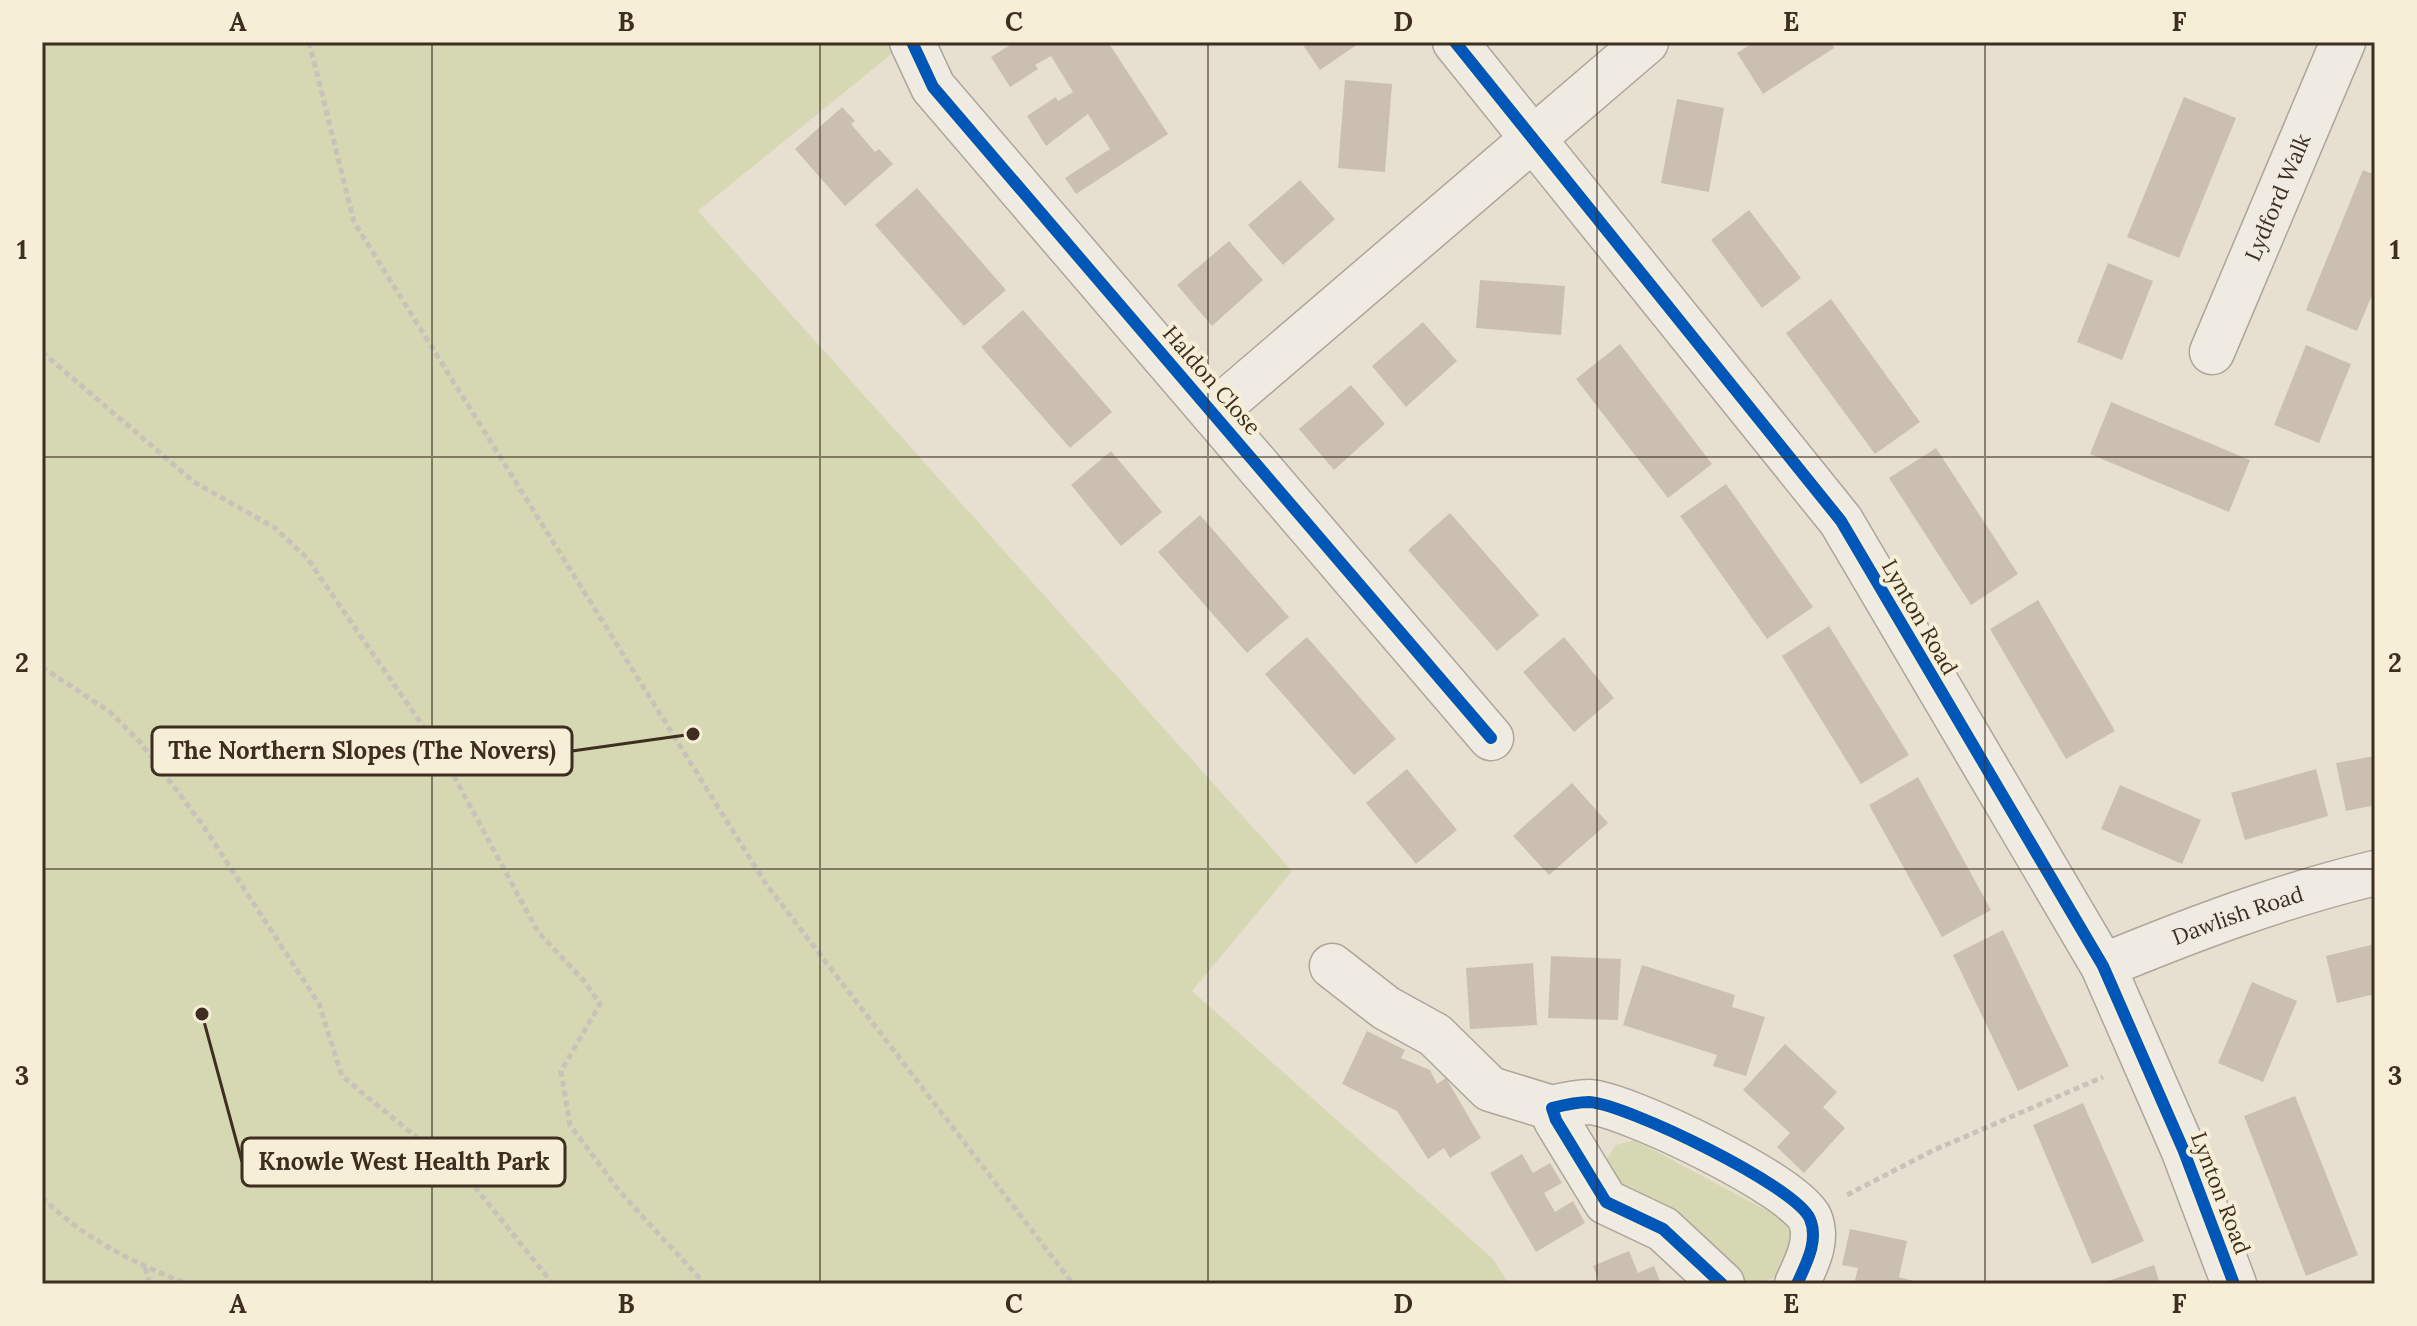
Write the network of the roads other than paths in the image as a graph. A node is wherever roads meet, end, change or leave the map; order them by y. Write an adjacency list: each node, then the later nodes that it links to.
1 (912, 42): 7 (street, Haldon Close)
2 (1455, 42): 5 (street, Lynton Road)
3 (1646, 42): 5 (street, Haldon Close)
4 (2343, 42): 6 (street, Lydford Walk)
5 (1531, 140): 7 (street, Haldon Close); 11 (street, Lynton Road)
6 (2212, 352)
7 (1214, 412): 8 (street, Haldon Close)
8 (1491, 738)
9 (2375, 873): 11 (street, Dawlish Road)
10 (1332, 966): 12 (street)
11 (2103, 966): 15 (street, Lynton Road)
12 (1552, 1108): 13 (street); 14 (street)
13 (1722, 1284)
14 (1797, 1284)
15 (2234, 1284)

